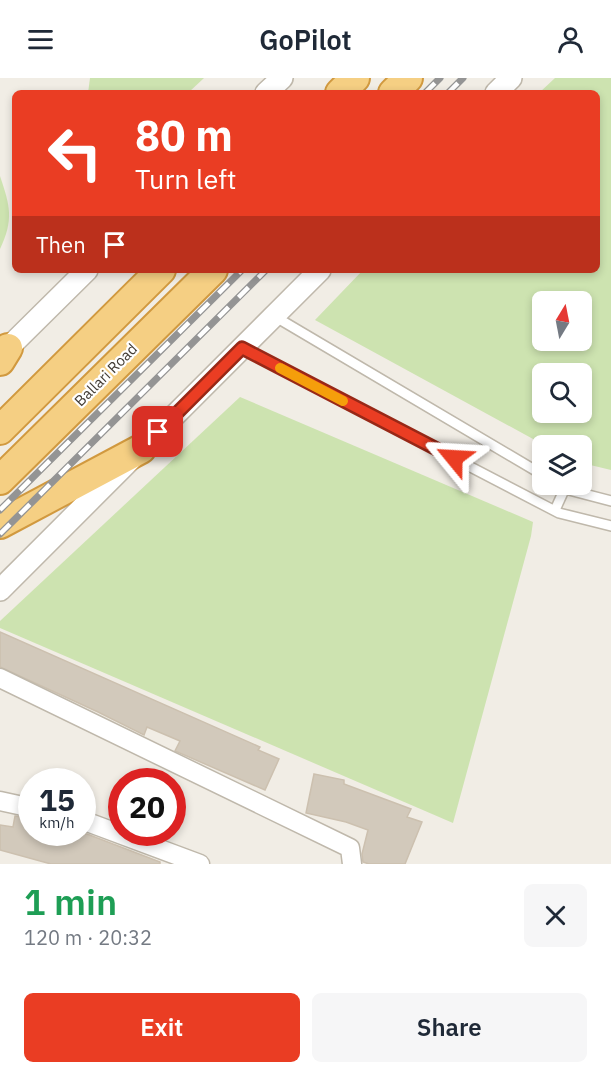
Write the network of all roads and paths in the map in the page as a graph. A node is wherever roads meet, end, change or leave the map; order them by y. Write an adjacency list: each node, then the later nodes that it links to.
1 (282, 78): 5 (street)
2 (355, 78): 6 (highway)
3 (408, 78): 7 (highway)
4 (511, 78): 8 (street)
5 (270, 90)
6 (343, 90)
7 (396, 90)
8 (499, 90)
9 (84, 273): 15 (street)
10 (159, 273): 16 (highway)
11 (210, 273): 19 (highway, Ballari Road)
12 (317, 273): 13 (street)
13 (274, 316): 14 (street); 18 (lane)
14 (242, 348): 17 (street); 23 (lane)
15 (3, 355)
16 (0, 430)
17 (141, 449): 24 (highway); 26 (street)
18 (532, 468)
19 (0, 480)
20 (559, 495): 23 (lane)
21 (591, 495): 22 (lane)
22 (611, 501)
23 (555, 510): 25 (lane)
24 (0, 524)
25 (611, 526)
26 (0, 590)
27 (0, 678): 32 (street)
28 (0, 801): 29 (street)
29 (18, 805)
30 (96, 825): 31 (street)
31 (200, 864)
32 (352, 864)

